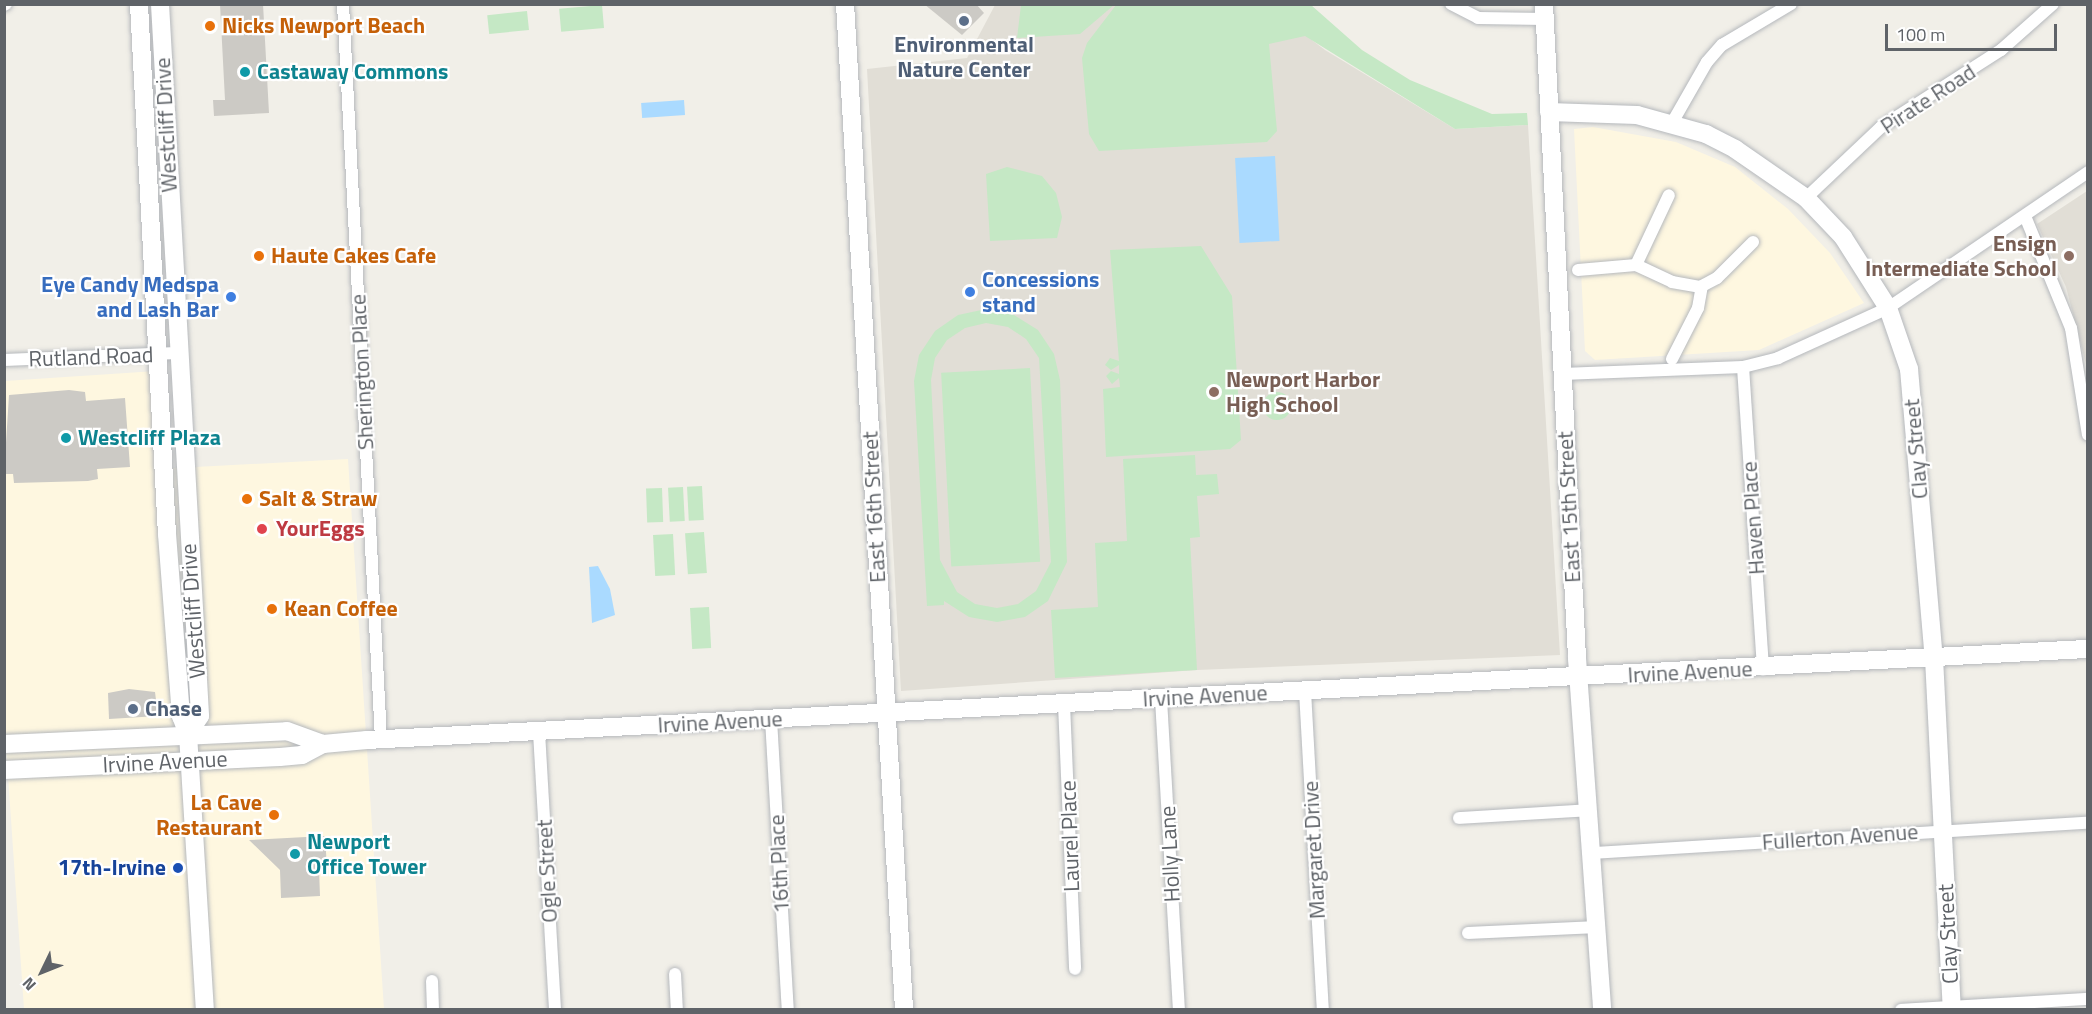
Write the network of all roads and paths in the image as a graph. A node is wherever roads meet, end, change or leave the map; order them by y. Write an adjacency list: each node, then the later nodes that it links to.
1 (139, 4): 21 (street, Westcliff Drive)
2 (160, 4): 20 (street, Westcliff Drive)
3 (343, 4): 42 (street, Sherington Place)
4 (845, 4): 38 (street, East 16th Street)
5 (1451, 4): 8 (street)
6 (1791, 4): 10 (street)
7 (2053, 4): 13 (street, Pirate Road)
8 (1545, 12): 9 (street, East 15th Street)
9 (1550, 112): 10 (street, Clay Street); 25 (street, East 15th Street)
10 (1672, 123): 13 (street, Clay Street)
11 (2088, 172): 14 (street)
12 (1669, 195): 16 (street)
13 (1806, 198): 19 (street, Clay Street)
14 (2025, 216): 19 (street); 26 (street)
15 (1753, 242): 18 (street)
16 (1636, 265): 17 (street); 18 (street)
17 (1578, 270)
18 (1702, 286): 22 (street)
19 (1888, 308): 24 (street); 32 (street, Clay Street)
20 (177, 353): 21 (street, Rutland Road); 28 (street, Westcliff Drive)
21 (158, 354): 23 (street, Rutland Road); 27 (street, Westcliff Drive)
22 (1672, 359)
23 (4, 360)
24 (1743, 367): 25 (street); 33 (street, Haven Place)
25 (1562, 374): 34 (street, East 15th Street)
26 (2088, 435)
27 (165, 487): 28 (street); 29 (street, Westcliff Drive)
28 (185, 487): 30 (street, Westcliff Drive)
29 (169, 560): 30 (street); 41 (street, Westcliff Drive)
30 (193, 615): 41 (street, Westcliff Drive)
31 (2088, 649): 32 (street, Irvine Avenue)
32 (1934, 658): 33 (street, Irvine Avenue); 50 (street, Clay Street)
33 (1763, 669): 34 (street, Irvine Avenue)
34 (1579, 676): 35 (street, Irvine Avenue); 47 (street, East 15th Street)
35 (1305, 691): 36 (street, Irvine Avenue); 66 (street, Margaret Drive)
36 (1161, 699): 37 (street, Irvine Avenue); 65 (street, Holly Lane)
37 (1064, 704): 38 (street, Irvine Avenue); 54 (street, Laurel Place)
38 (886, 712): 39 (street, Irvine Avenue); 64 (street, East 16th Street)
39 (771, 719): 40 (street, Irvine Avenue); 63 (street, 16th Place)
40 (539, 732): 42 (street, Irvine Avenue); 61 (street, Ogle Street)
41 (188, 734): 43 (street, Irvine Avenue); 44 (street, Irvine Avenue); 45 (street)
42 (381, 739): 44 (street, Irvine Avenue)
43 (4, 744)
44 (323, 744): 45 (street, Irvine Avenue)
45 (190, 760): 46 (street, Irvine Avenue); 59 (street)
46 (4, 770)
47 (1590, 810): 48 (street); 51 (street, East 15th Street)
48 (1459, 818)
49 (2088, 823): 50 (street, Fullerton Avenue)
50 (1942, 831): 51 (street, Fullerton Avenue); 58 (street, Clay Street)
51 (1593, 853): 52 (street, East 15th Street)
52 (1597, 927): 53 (street); 67 (street, East 15th Street)
53 (1468, 933)
54 (1075, 969)
55 (675, 974): 62 (street)
56 (432, 981): 60 (street)
57 (2088, 999): 58 (street)
58 (1951, 1008): 68 (street)
59 (205, 1010)
60 (433, 1010)
61 (555, 1010)
62 (677, 1010)
63 (788, 1010)
64 (904, 1010)
65 (1179, 1010)
66 (1323, 1010)
67 (1602, 1010)
68 (1901, 1010)

